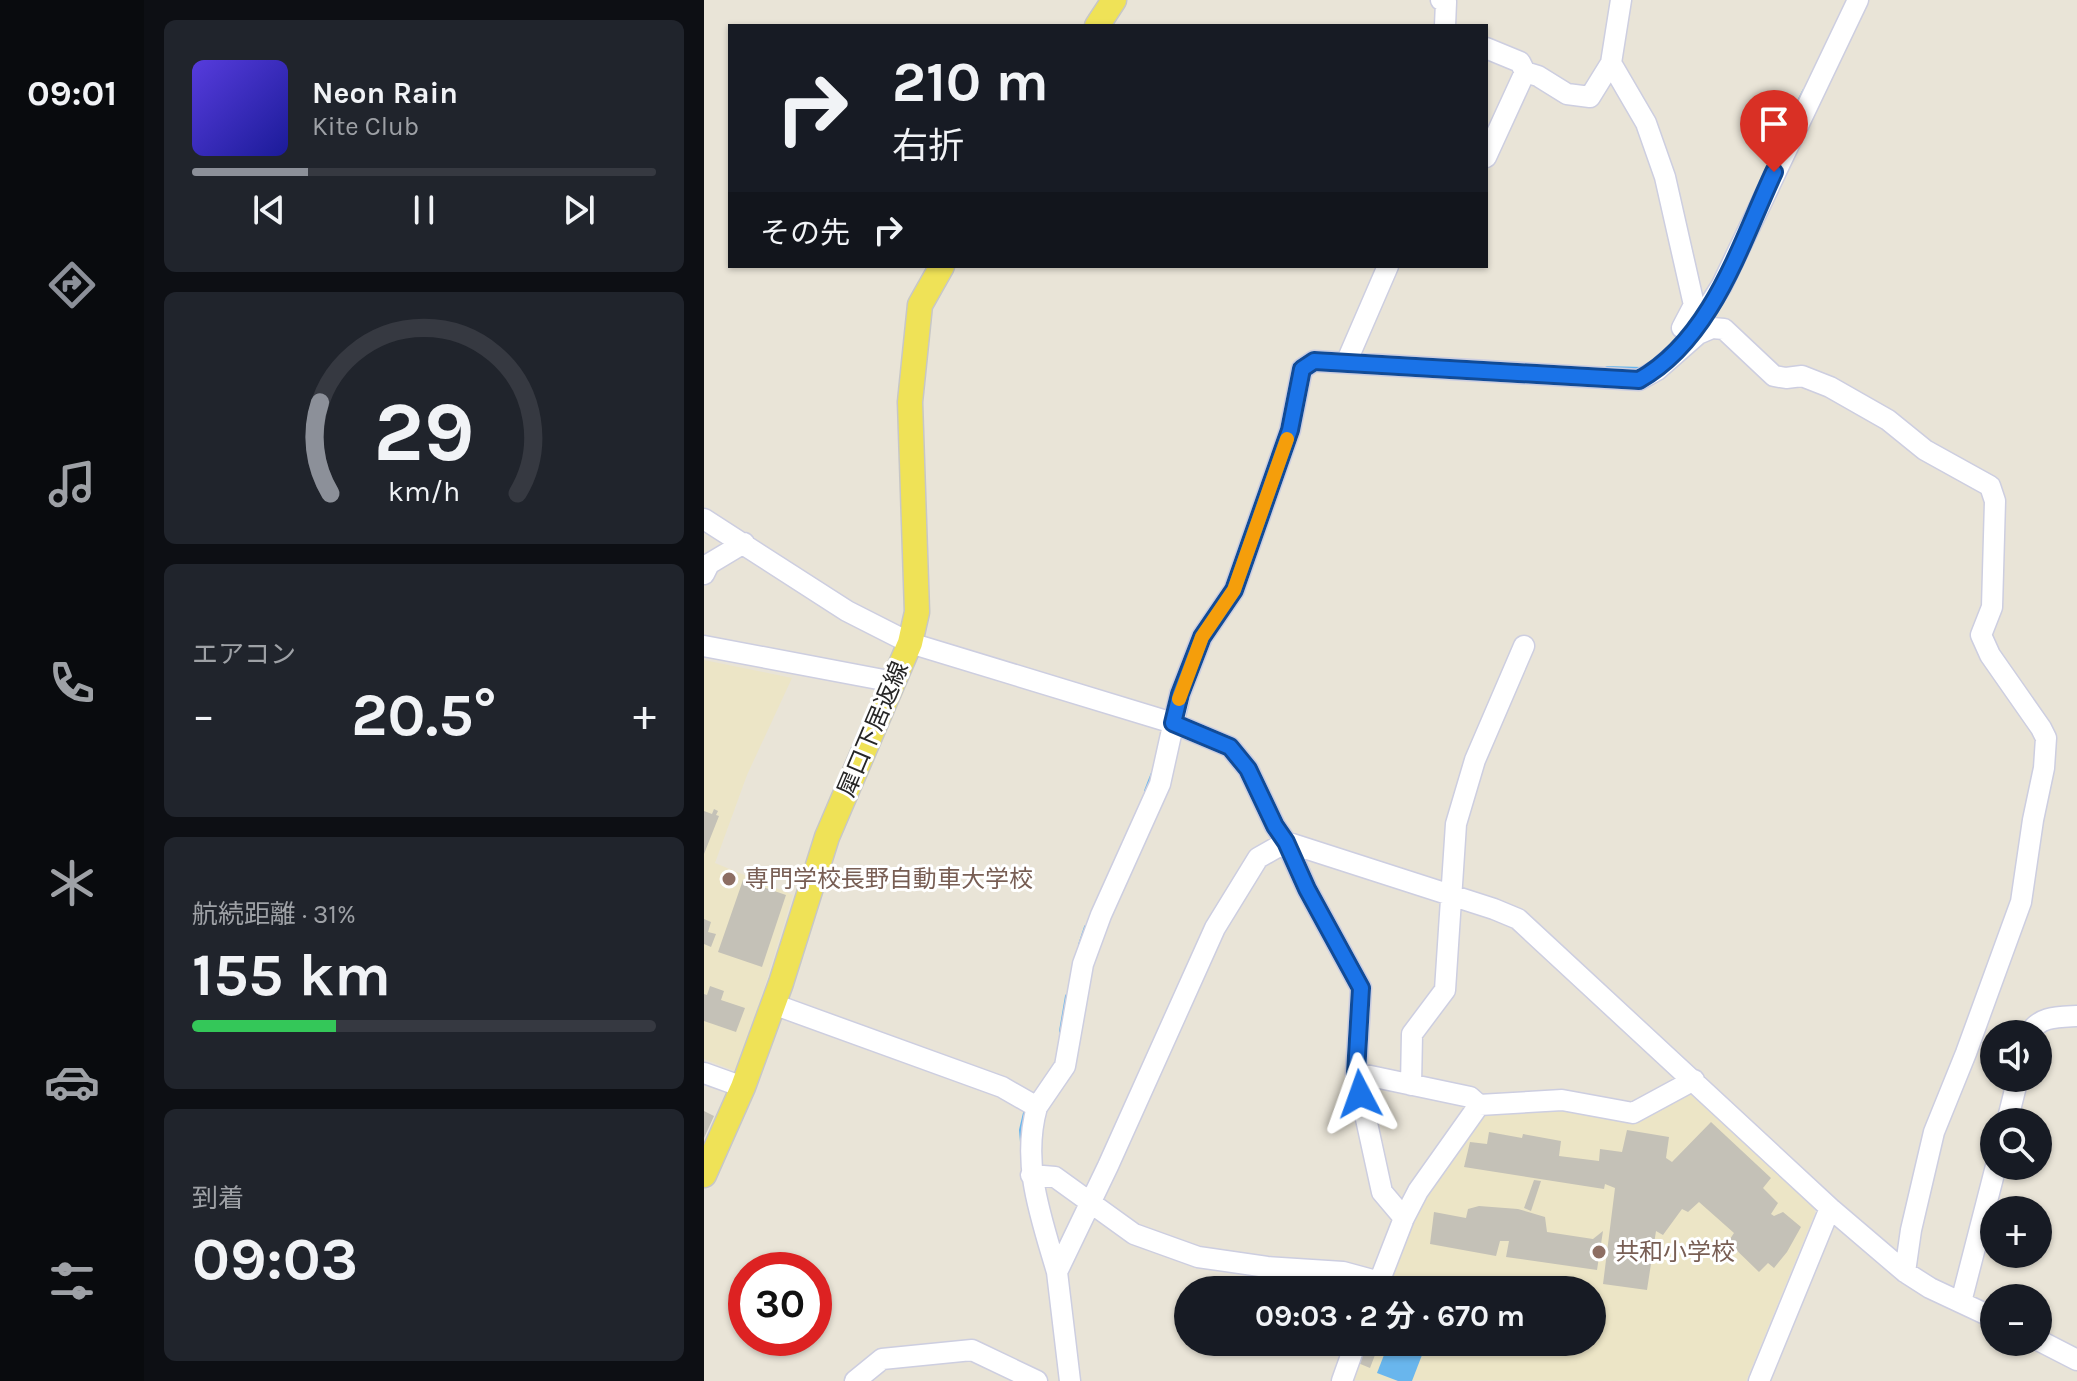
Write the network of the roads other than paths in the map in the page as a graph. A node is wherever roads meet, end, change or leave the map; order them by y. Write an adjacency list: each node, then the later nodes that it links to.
1 (1114, 0): 5 (main road)
2 (1441, 0): 6 (street)
3 (1621, 0): 8 (street)
4 (1858, 0): 13 (street)
5 (1098, 24)
6 (1445, 24)
7 (1488, 49): 9 (street)
8 (1611, 63): 9 (street); 13 (street)
9 (1525, 72): 10 (street)
10 (1488, 153)
11 (941, 268): 18 (main road, 犀口下居返線)
12 (1387, 268): 14 (street)
13 (1680, 349): 14 (street); 42 (street)
14 (1348, 358): 22 (street)
15 (704, 519): 16 (street)
16 (744, 543): 17 (street); 18 (street)
17 (704, 574)
18 (910, 643): 21 (main road, 犀口下居返線); 22 (street)
19 (704, 646): 21 (street)
20 (1524, 646): 24 (street)
21 (894, 682): 25 (main road, 犀口下居返線)
22 (1173, 723): 23 (street); 34 (street)
23 (1286, 842): 24 (street); 29 (street); 38 (street)
24 (1450, 896): 30 (street); 31 (street)
25 (773, 1004): 32 (main road, 犀口下居返線); 34 (street)
26 (2077, 1016): 27 (street)
27 (2044, 1020)
28 (704, 1073): 32 (street)
29 (1356, 1073): 31 (street); 40 (street)
30 (1694, 1080): 33 (street); 39 (street)
31 (1411, 1085): 33 (street)
32 (743, 1087): 35 (main road, 犀口下居返線)
33 (1479, 1105): 40 (street)
34 (1037, 1107): 36 (street)
35 (704, 1175)
36 (1031, 1175): 38 (street); 41 (street)
37 (1992, 1180): 45 (street)
38 (1090, 1204): 41 (street); 43 (street)
39 (1830, 1208): 42 (street); 54 (street)
40 (1404, 1218): 44 (street)
41 (1057, 1272): 52 (street)
42 (1905, 1272): 45 (street)
43 (1353, 1276)
44 (1382, 1276)
45 (1961, 1302): 46 (street)
46 (1980, 1311)
47 (2052, 1347): 49 (street)
48 (1351, 1356): 53 (street)
49 (2077, 1360)
50 (855, 1381): 51 (street)
51 (1037, 1381)
52 (1070, 1381)
53 (1342, 1381)
54 (1759, 1381)

